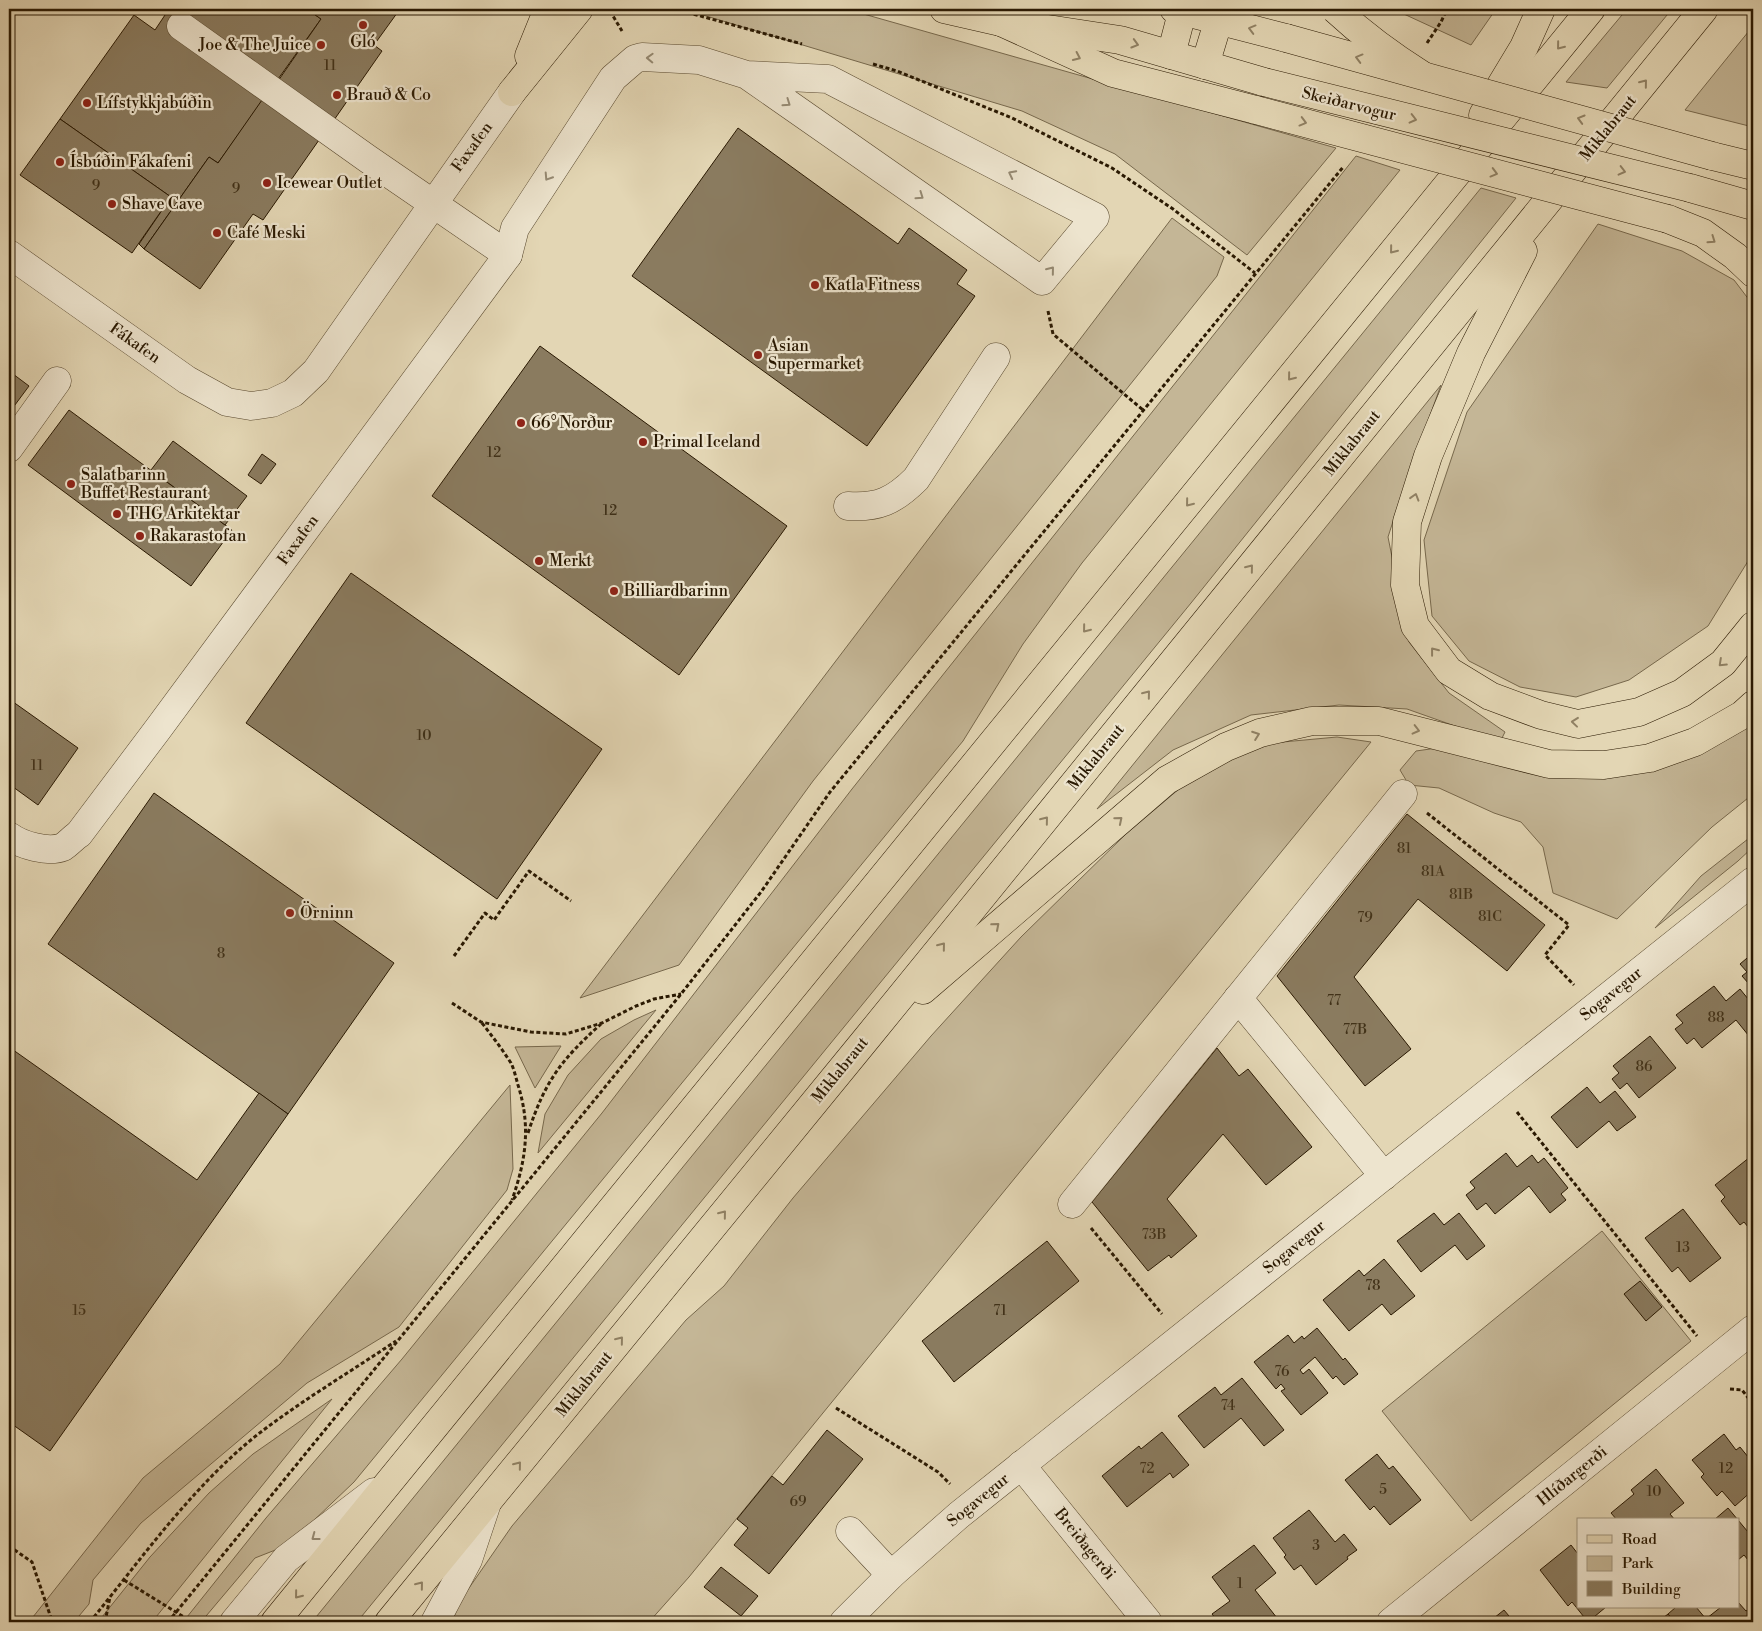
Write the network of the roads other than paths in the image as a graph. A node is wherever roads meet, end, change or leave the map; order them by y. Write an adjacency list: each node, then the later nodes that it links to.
1 (548, 9): 16 (main road)
2 (578, 9): 16 (main road)
3 (944, 9): 10 (main road, Skeiðarvogur)
4 (1335, 9): 15 (main road, bridge)
5 (1541, 9): 21 (main road)
6 (1591, 9): 21 (main road, one-way to 21)
7 (1704, 9): 19 (main road, Miklabraut, one-way to 7)
8 (1180, 10): 9 (main road); 12 (main road)
9 (1220, 14): 13 (main road); 15 (main road, one-way to 9, bridge)
10 (1001, 22): 12 (main road, Skeiðarvogur, one-way to 12); 24 (main road, one-way to 24, bridge)
11 (181, 26): 18 (street)
12 (1171, 55): 13 (main road, Skeiðarvogur)
13 (1205, 65): 20 (main road, Skeiðarvogur, one-way to 20, bridge)
14 (747, 75): 14 (street, one-way to 14); 23 (street, one-way to 23)
15 (1422, 75): 17 (main road, one-way to 15, bridge)
16 (512, 92): 18 (street, Faxafen)
17 (1753, 166)
18 (432, 203): 23 (street); 27 (street, Faxafen)
19 (1548, 203): 30 (main road, one-way to 19); 36 (main road, Miklabraut, one-way to 19)
20 (1753, 206)
21 (1424, 212): 41 (main road, one-way to 41)
22 (9, 254): 27 (street, Fákafen)
23 (508, 255): 33 (street, Faxafen)
24 (1753, 273)
25 (996, 356): 29 (street)
26 (57, 381): 28 (street)
27 (272, 403)
28 (9, 448)
29 (848, 506)
30 (1753, 626)
31 (1753, 705): 36 (main road, one-way to 31)
32 (1413, 802): 35 (street)
33 (9, 836)
34 (1752, 880): 37 (street, Sogavegur)
35 (1238, 998): 37 (street); 38 (street)
36 (867, 1038): 42 (main road, Miklabraut, one-way to 36)
37 (1384, 1176): 40 (street, Sogavegur)
38 (1072, 1204)
39 (1753, 1329): 51 (street, Hlíðargerði)
40 (1021, 1465): 44 (street, Sogavegur); 50 (street, Breiðagerði)
41 (395, 1476): 45 (street, one-way to 45); 46 (main road, one-way to 46)
42 (487, 1503): 47 (main road, Miklabraut, one-way to 42); 48 (street, Miklabraut)
43 (850, 1532): 44 (street)
44 (891, 1575): 49 (street, Sogavegur)
45 (234, 1622)
46 (275, 1622)
47 (389, 1622)
48 (435, 1622)
49 (844, 1622)
50 (1148, 1622)
51 (1391, 1622)

